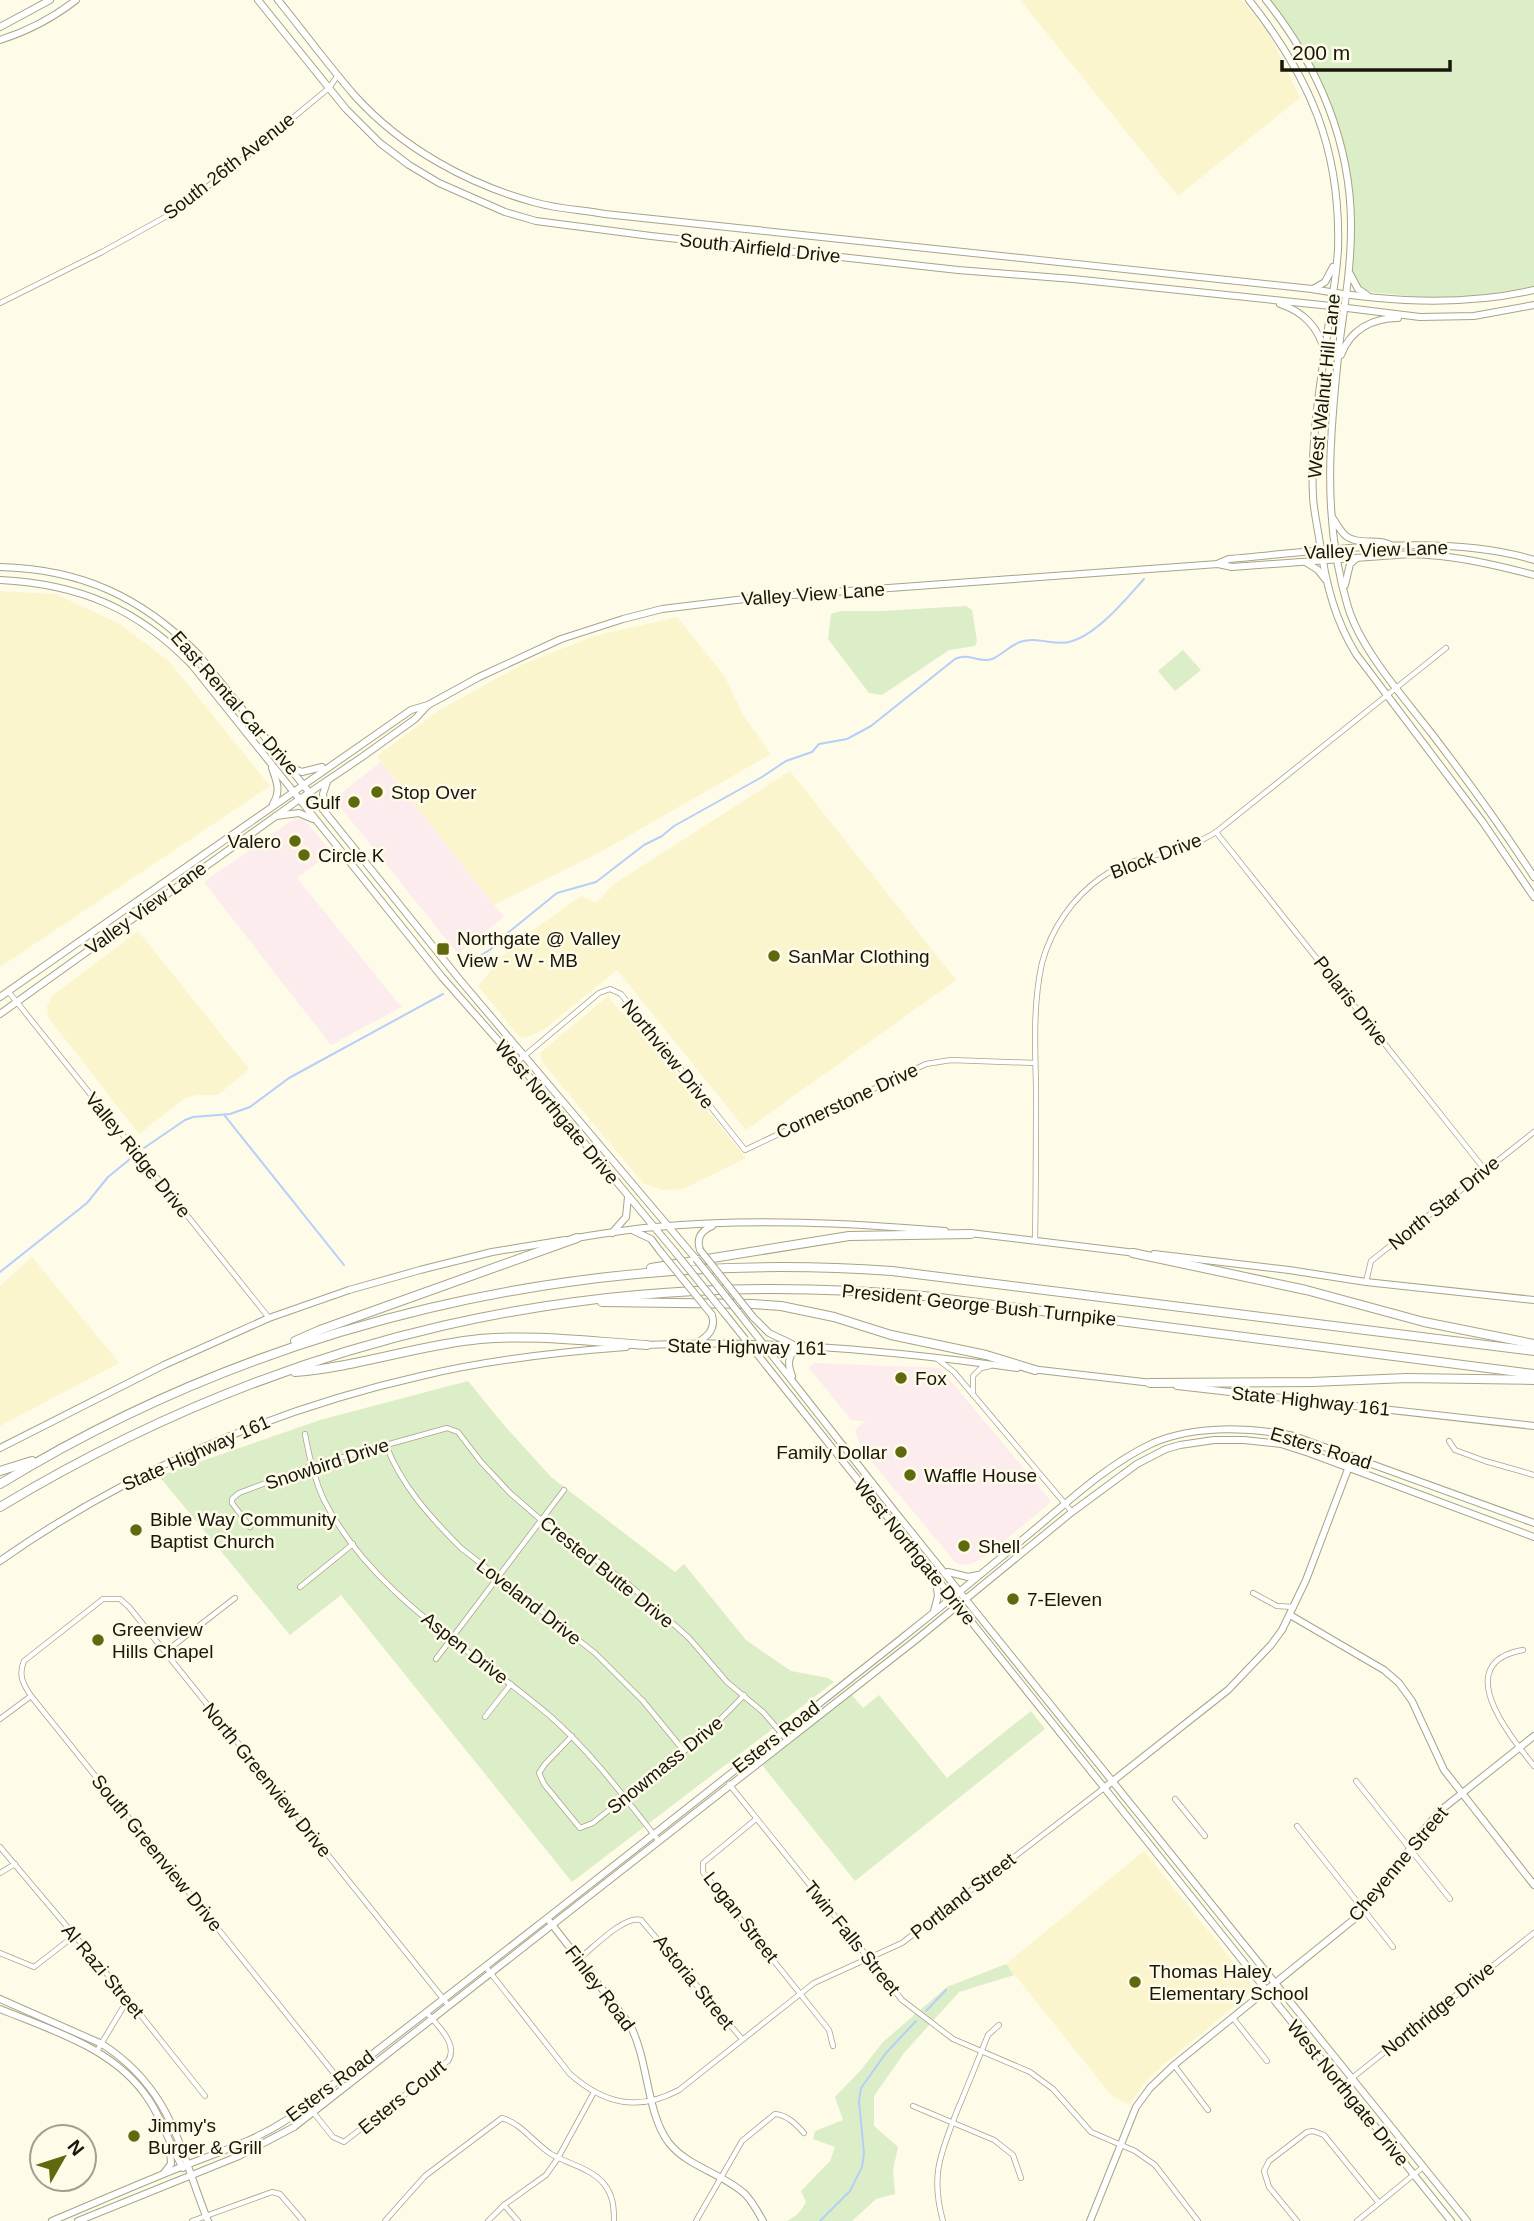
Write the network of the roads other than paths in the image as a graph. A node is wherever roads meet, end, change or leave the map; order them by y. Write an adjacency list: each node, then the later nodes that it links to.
1 (50, 0): 7 (main road)
2 (76, 0): 8 (main road)
3 (258, 0): 12 (main road, South Airfield Drive)
4 (278, 0): 10 (main road, South Airfield Drive)
5 (1249, 0): 11 (main road, West Walnut Hill Lane)
6 (1266, 0): 9 (main road, West Walnut Hill Lane)
7 (0, 27)
8 (0, 40)
9 (1314, 71): 11 (main road); 16 (main road, West Walnut Hill Lane)
10 (338, 75): 12 (street, South 26th Avenue); 13 (main road, South Airfield Drive)
11 (1302, 77): 15 (main road, West Walnut Hill Lane)
12 (328, 88): 14 (main road, South Airfield Drive); 24 (street, South 26th Avenue)
13 (653, 219): 14 (main road); 17 (main road, South Airfield Drive)
14 (651, 236): 23 (main road, South Airfield Drive)
15 (1338, 248): 17 (main road); 19 (main road, West Walnut Hill Lane)
16 (1349, 270): 20 (main road, West Walnut Hill Lane); 21 (main road)
17 (1312, 289): 19 (main road, South Airfield Drive)
18 (1534, 290): 22 (main road, South Airfield Drive)
19 (1334, 293): 20 (main road, South Airfield Drive); 26 (main road, West Walnut Hill Lane)
20 (1347, 295): 21 (main road, South Airfield Drive); 27 (main road, West Walnut Hill Lane)
21 (1368, 296): 22 (main road, South Airfield Drive)
22 (1472, 300): 28 (main road)
23 (1271, 301): 26 (main road, South Airfield Drive); 30 (main road)
24 (0, 303)
25 (1534, 305): 28 (main road)
26 (1331, 306): 27 (main road, South Airfield Drive); 30 (main road, West Walnut Hill Lane)
27 (1346, 308): 29 (main road, South Airfield Drive); 31 (main road, West Walnut Hill Lane)
28 (1474, 316): 29 (main road)
29 (1420, 317): 31 (main road)
30 (1326, 355): 35 (main road, West Walnut Hill Lane)
31 (1337, 367): 32 (main road, West Walnut Hill Lane)
32 (1331, 516): 33 (main road); 34 (main road, West Walnut Hill Lane)
33 (1395, 547): 34 (main road, Valley View Lane); 39 (main road, Valley View Lane)
34 (1336, 549): 35 (main road, Valley View Lane); 37 (main road, West Walnut Hill Lane)
35 (1321, 550): 38 (main road, West Walnut Hill Lane); 41 (main road, Valley View Lane)
36 (1358, 557): 37 (main road, Valley View Lane); 43 (main road, Valley View Lane); 46 (main road)
37 (1337, 559): 38 (main road, Valley View Lane); 46 (main road, West Walnut Hill Lane)
38 (1322, 560): 40 (main road, Valley View Lane); 45 (main road, West Walnut Hill Lane)
39 (1534, 560)
40 (1302, 562): 41 (main road, Valley View Lane); 45 (main road)
41 (1218, 564): 52 (main road, Valley View Lane)
42 (0, 567): 47 (main road, East Rental Car Drive)
43 (1534, 575)
44 (0, 580): 48 (main road, East Rental Car Drive)
45 (1326, 581): 51 (main road, West Walnut Hill Lane)
46 (1346, 601): 50 (main road, West Walnut Hill Lane)
47 (181, 637): 48 (main road); 55 (main road, East Rental Car Drive)
48 (173, 646): 53 (main road, East Rental Car Drive)
49 (1446, 648): 50 (street, Block Drive)
50 (1397, 687): 51 (street, Block Drive); 66 (main road, West Walnut Hill Lane)
51 (1387, 695): 65 (street, Block Drive); 67 (main road, West Walnut Hill Lane)
52 (428, 705): 54 (main road, Valley View Lane); 56 (main road, Valley View Lane)
53 (270, 763): 58 (main road, East Rental Car Drive); 61 (main road)
54 (333, 763): 55 (main road); 57 (main road, Valley View Lane)
55 (289, 766): 57 (main road, East Rental Car Drive)
56 (327, 782): 59 (main road, Valley View Lane); 64 (main road)
57 (304, 784): 58 (main road, Valley View Lane); 59 (main road, East Rental Car Drive)
58 (292, 791): 60 (main road, West Northgate Drive); 61 (main road, Valley View Lane)
59 (310, 791): 60 (main road, Valley View Lane); 64 (main road, West Northgate Drive)
60 (299, 799): 62 (main road, Valley View Lane); 63 (main road, West Northgate Drive)
61 (272, 806): 72 (main road, Valley View Lane)
62 (274, 817): 63 (main road); 74 (main road, Valley View Lane)
63 (315, 820): 71 (main road, West Northgate Drive)
64 (337, 827): 70 (main road, West Northgate Drive)
65 (1216, 832): 78 (street, Block Drive); 81 (street, Polaris Drive)
66 (1518, 853): 67 (main road); 68 (main road, West Walnut Hill Lane)
67 (1509, 859): 69 (main road, West Walnut Hill Lane)
68 (1534, 877)
69 (1534, 897)
70 (412, 922): 71 (main road); 76 (main road, West Northgate Drive)
71 (403, 929): 77 (main road, West Northgate Drive)
72 (8, 991): 73 (main road, Valley View Lane); 74 (street, Valley Ridge Drive)
73 (0, 997)
74 (16, 1003): 75 (main road, Valley View Lane); 96 (street, Valley Ridge Drive)
75 (0, 1014)
76 (524, 1056): 77 (street, Northview Drive); 80 (street, Northview Drive); 84 (main road, West Northgate Drive)
77 (517, 1062): 82 (main road, West Northgate Drive)
78 (1035, 1063): 80 (street, Cornerstone Drive); 90 (street, Block Drive)
79 (1534, 1132): 81 (street, North Star Drive)
80 (745, 1150)
81 (1485, 1170): 93 (street, North Star Drive)
82 (628, 1195): 85 (main road, West Northgate Drive); 87 (main road)
83 (717, 1224): 84 (main road); 88 (main road); 102 (main road, bridge)
84 (669, 1226): 85 (main road); 101 (main road, West Northgate Drive, bridge)
85 (655, 1227): 86 (main road); 100 (main road, West Northgate Drive, bridge)
86 (632, 1230): 87 (main road); 97 (main road, bridge)
87 (612, 1233): 89 (main road)
88 (971, 1234): 90 (main road); 92 (highway)
89 (578, 1238): 96 (main road); 105 (highway)
90 (1035, 1241): 91 (main road)
91 (1133, 1253): 93 (main road); 98 (highway)
92 (619, 1275): 103 (highway, President George Bush Turnpike); 105 (highway, President George Bush Turnpike)
93 (1366, 1282): 94 (main road)
94 (1534, 1300)
95 (579, 1301): 107 (highway); 108 (highway, President George Bush Turnpike); 109 (highway, President George Bush Turnpike)
96 (269, 1318): 121 (main road)
97 (696, 1344): 99 (main road, State Highway 161); 100 (main road, State Highway 161)
98 (1534, 1344)
99 (647, 1345): 108 (highway); 140 (main road, State Highway 161)
100 (749, 1345): 101 (main road, State Highway 161); 135 (main road, West Northgate Drive)
101 (765, 1346): 102 (main road, State Highway 161); 111 (main road, West Northgate Drive)
102 (797, 1346): 104 (main road, State Highway 161); 111 (main road)
103 (1534, 1351)
104 (933, 1357): 106 (main road, State Highway 161); 113 (street)
105 (261, 1358): 123 (highway, President George Bush Turnpike)
106 (998, 1365): 107 (main road, State Highway 161); 113 (street)
107 (1035, 1370): 112 (main road, State Highway 161)
108 (282, 1373): 131 (highway, President George Bush Turnpike)
109 (1534, 1374)
110 (1534, 1380): 112 (highway)
111 (795, 1382): 133 (main road, West Northgate Drive)
112 (1150, 1383): 114 (main road, State Highway 161)
113 (973, 1396): 130 (street)
114 (1534, 1426)
115 (458, 1432): 119 (street, Snowbird Drive); 134 (street, Crested Butte Drive)
116 (305, 1434): 124 (street, Aspen Drive)
117 (1176, 1436): 120 (main road); 122 (main road, Esters Road); 130 (main road, Esters Road)
118 (1449, 1441): 127 (street)
119 (386, 1445): 124 (street, Snowbird Drive); 143 (street, Loveland Drive)
120 (1180, 1445): 125 (main road, Esters Road); 132 (main road, Esters Road)
121 (0, 1448)
122 (1353, 1456): 125 (main road, Portland Street); 136 (main road, Esters Road)
123 (45, 1458): 126 (highway); 128 (highway, President George Bush Turnpike)
124 (311, 1466): 137 (street, Snowbird Drive); 139 (street, Aspen Drive)
125 (1349, 1467): 138 (main road, Esters Road); 152 (main road, Portland Street)
126 (0, 1471)
127 (1534, 1475)
128 (0, 1485)
129 (564, 1490): 134 (street)
130 (1065, 1504): 132 (street); 142 (main road, Esters Road)
131 (0, 1507)
132 (1072, 1512): 149 (main road, Esters Road)
133 (896, 1513): 135 (main road); 141 (main road, West Northgate Drive)
134 (541, 1520): 143 (street); 162 (street, Crested Butte Drive)
135 (888, 1520): 144 (main road, West Northgate Drive)
136 (1534, 1523)
137 (250, 1527)
138 (1534, 1536)
139 (353, 1544): 145 (street); 156 (street, Aspen Drive)
140 (0, 1561)
141 (944, 1570): 142 (main road); 146 (main road, West Northgate Drive)
142 (983, 1573): 146 (main road, Esters Road)
143 (499, 1578): 156 (street); 172 (street, Loveland Drive)
144 (936, 1579): 150 (main road, West Northgate Drive); 153 (main road)
145 (300, 1587)
146 (961, 1591): 149 (main road, West Northgate Drive); 150 (main road, Esters Road)
147 (1253, 1593): 152 (street)
148 (235, 1598): 158 (street)
149 (966, 1598): 151 (main road, Esters Road); 161 (main road, West Northgate Drive)
150 (951, 1599): 151 (main road, West Northgate Drive); 153 (main road, Esters Road)
151 (957, 1605): 164 (main road, West Northgate Drive); 170 (main road, Esters Road)
152 (1294, 1607): 154 (main road, Portland Street)
153 (932, 1614): 167 (main road, Esters Road)
154 (1290, 1615): 175 (main road, Portland Street); 179 (main road)
155 (71, 1624): 158 (street, North Greenview Drive); 163 (street, South Greenview Drive)
156 (452, 1639): 159 (street); 160 (street, Aspen Drive)
157 (1523, 1650): 171 (street)
158 (165, 1652): 211 (street, North Greenview Drive)
159 (436, 1659)
160 (511, 1684): 165 (street); 168 (street, Aspen Drive)
161 (1040, 1689): 164 (main road); 175 (main road, West Northgate Drive)
162 (744, 1695): 167 (street, Crested Butte Drive); 172 (street, Snowmass Drive)
163 (31, 1696): 166 (street); 226 (street, South Greenview Drive)
164 (1032, 1699): 178 (main road, West Northgate Drive)
165 (485, 1717)
166 (0, 1719)
167 (782, 1734): 170 (street, Crested Butte Drive); 174 (main road, Esters Road)
168 (572, 1736): 180 (street, Aspen Drive); 180 (street, Snowmass Drive)
169 (1534, 1736): 171 (main road, Cheyenne Street)
170 (788, 1741): 177 (main road, Esters Road)
171 (1519, 1748): 173 (street); 179 (main road, Cheyenne Street)
172 (684, 1751): 180 (street, Snowmass Drive)
173 (1534, 1766)
174 (724, 1778): 177 (street, Twin Falls Street); 184 (main road, Esters Road)
175 (1113, 1780): 178 (main road, Portland Street); 189 (main road, West Northgate Drive)
176 (1356, 1781): 188 (street)
177 (730, 1785): 182 (street, Twin Falls Street); 186 (main road, Esters Road)
178 (1104, 1788): 191 (main road, West Northgate Drive); 203 (street, Portland Street)
179 (1461, 1794): 188 (main road, Cheyenne Street); 193 (main road)
180 (624, 1797): 184 (street, Aspen Drive)
181 (1175, 1799): 185 (street)
182 (756, 1819): 203 (street, Twin Falls Street); 208 (street, Logan Street)
183 (1297, 1826): 195 (street)
184 (653, 1833): 186 (street, Aspen Drive); 196 (main road, Esters Road)
185 (1205, 1836)
186 (659, 1841): 197 (main road, Esters Road)
187 (0, 1847): 190 (street, Al Razi Street)
188 (1409, 1848): 194 (street); 195 (main road, Cheyenne Street)
189 (1176, 1859): 191 (main road); 206 (main road, West Northgate Drive)
190 (15, 1864): 192 (street); 199 (street, Al Razi Street)
191 (1166, 1867): 207 (main road, West Northgate Drive)
192 (0, 1873)
193 (1534, 1885)
194 (1450, 1899)
195 (1363, 1909): 200 (street); 206 (main road, Cheyenne Street)
196 (547, 1918): 197 (main road, Finley Road); 204 (main road, Esters Road)
197 (552, 1925): 202 (main road, Finley Road); 205 (main road, Esters Road)
198 (1534, 1933): 225 (street, Northridge Drive)
199 (74, 1936): 201 (street); 210 (street, Al Razi Street)
200 (1393, 1947)
201 (0, 1953)
202 (579, 1959): 218 (street, Astoria Street); 231 (main road, Finley Road)
203 (868, 1959): 208 (street, Portland Street); 222 (street, Twin Falls Street)
204 (485, 1966): 205 (street, Portland Street); 211 (main road, Esters Road)
205 (491, 1972): 212 (main road, Esters Road); 229 (street, Portland Street)
206 (1276, 1984): 207 (main road, Cheyenne Street); 225 (main road, West Northgate Drive)
207 (1267, 1992): 215 (main road, Cheyenne Street); 227 (main road, West Northgate Drive)
208 (800, 1993): 218 (street, Portland Street); 220 (street)
209 (0, 1999): 219 (main road)
210 (128, 1999): 219 (street); 230 (street, Al Razi Street)
211 (443, 1999): 212 (street, North Greenview Drive); 214 (main road, Esters Road)
212 (449, 2006): 216 (main road, Esters Road)
213 (0, 2009): 221 (main road)
214 (426, 2012): 216 (street, Esters Court); 226 (main road, Esters Road)
215 (1233, 2018): 223 (street); 224 (main road, Cheyenne Street)
216 (432, 2019): 228 (main road, Esters Road); 234 (street, Esters Court)
217 (999, 2025): 222 (street)
218 (742, 2039): 231 (street, Portland Street)
219 (102, 2044): 221 (street); 240 (main road)
220 (833, 2046)
221 (97, 2051): 236 (main road)
222 (981, 2051): 235 (street); 238 (street, Twin Falls Street)
223 (1267, 2061)
224 (1174, 2065): 233 (street); 238 (main road, Cheyenne Street)
225 (1352, 2078): 227 (street, Northridge Drive); 241 (main road, West Northgate Drive)
226 (339, 2080): 228 (street, South Greenview Drive); 240 (main road, Esters Road)
227 (1342, 2086): 242 (main road, West Northgate Drive)
228 (345, 2087): 234 (main road, Esters Road)
229 (594, 2092): 231 (street, Portland Street); 239 (street)
230 (205, 2096)
231 (653, 2101): 245 (main road, Finley Road)
232 (913, 2106): 235 (street)
233 (1208, 2110)
234 (313, 2112): 244 (main road, Esters Road)
235 (953, 2122): 246 (street); 262 (street)
236 (166, 2132): 240 (main road); 243 (main road)
237 (804, 2133): 245 (street)
238 (1119, 2145): 263 (main road, Cheyenne Street); 264 (street, Twin Falls Street)
239 (558, 2158): 249 (street); 256 (street); 259 (street)
240 (186, 2165): 243 (main road, Esters Road); 244 (main road)
241 (1423, 2167): 242 (street); 268 (main road, West Northgate Drive)
242 (1413, 2175): 248 (street); 267 (main road, West Northgate Drive)
243 (161, 2176): 247 (main road, Esters Road)
244 (190, 2176): 250 (main road, Esters Road); 251 (main road)
245 (720, 2176): 260 (street); 261 (main road, Finley Road)
246 (1021, 2178)
247 (110, 2197): 250 (main road); 252 (main road, Esters Road)
248 (1379, 2203): 265 (street); 266 (street)
249 (504, 2205): 257 (street); 258 (street)
250 (113, 2207): 253 (main road, Esters Road)
251 (207, 2218): 254 (street); 255 (street)
252 (52, 2221)
253 (78, 2221)
254 (192, 2221)
255 (303, 2221)
256 (385, 2221)
257 (488, 2221)
258 (518, 2221)
259 (614, 2221)
260 (696, 2221)
261 (762, 2221)
262 (943, 2221)
263 (1090, 2221)
264 (1198, 2221)
265 (1297, 2221)
266 (1357, 2221)
267 (1451, 2221)
268 (1467, 2221)

